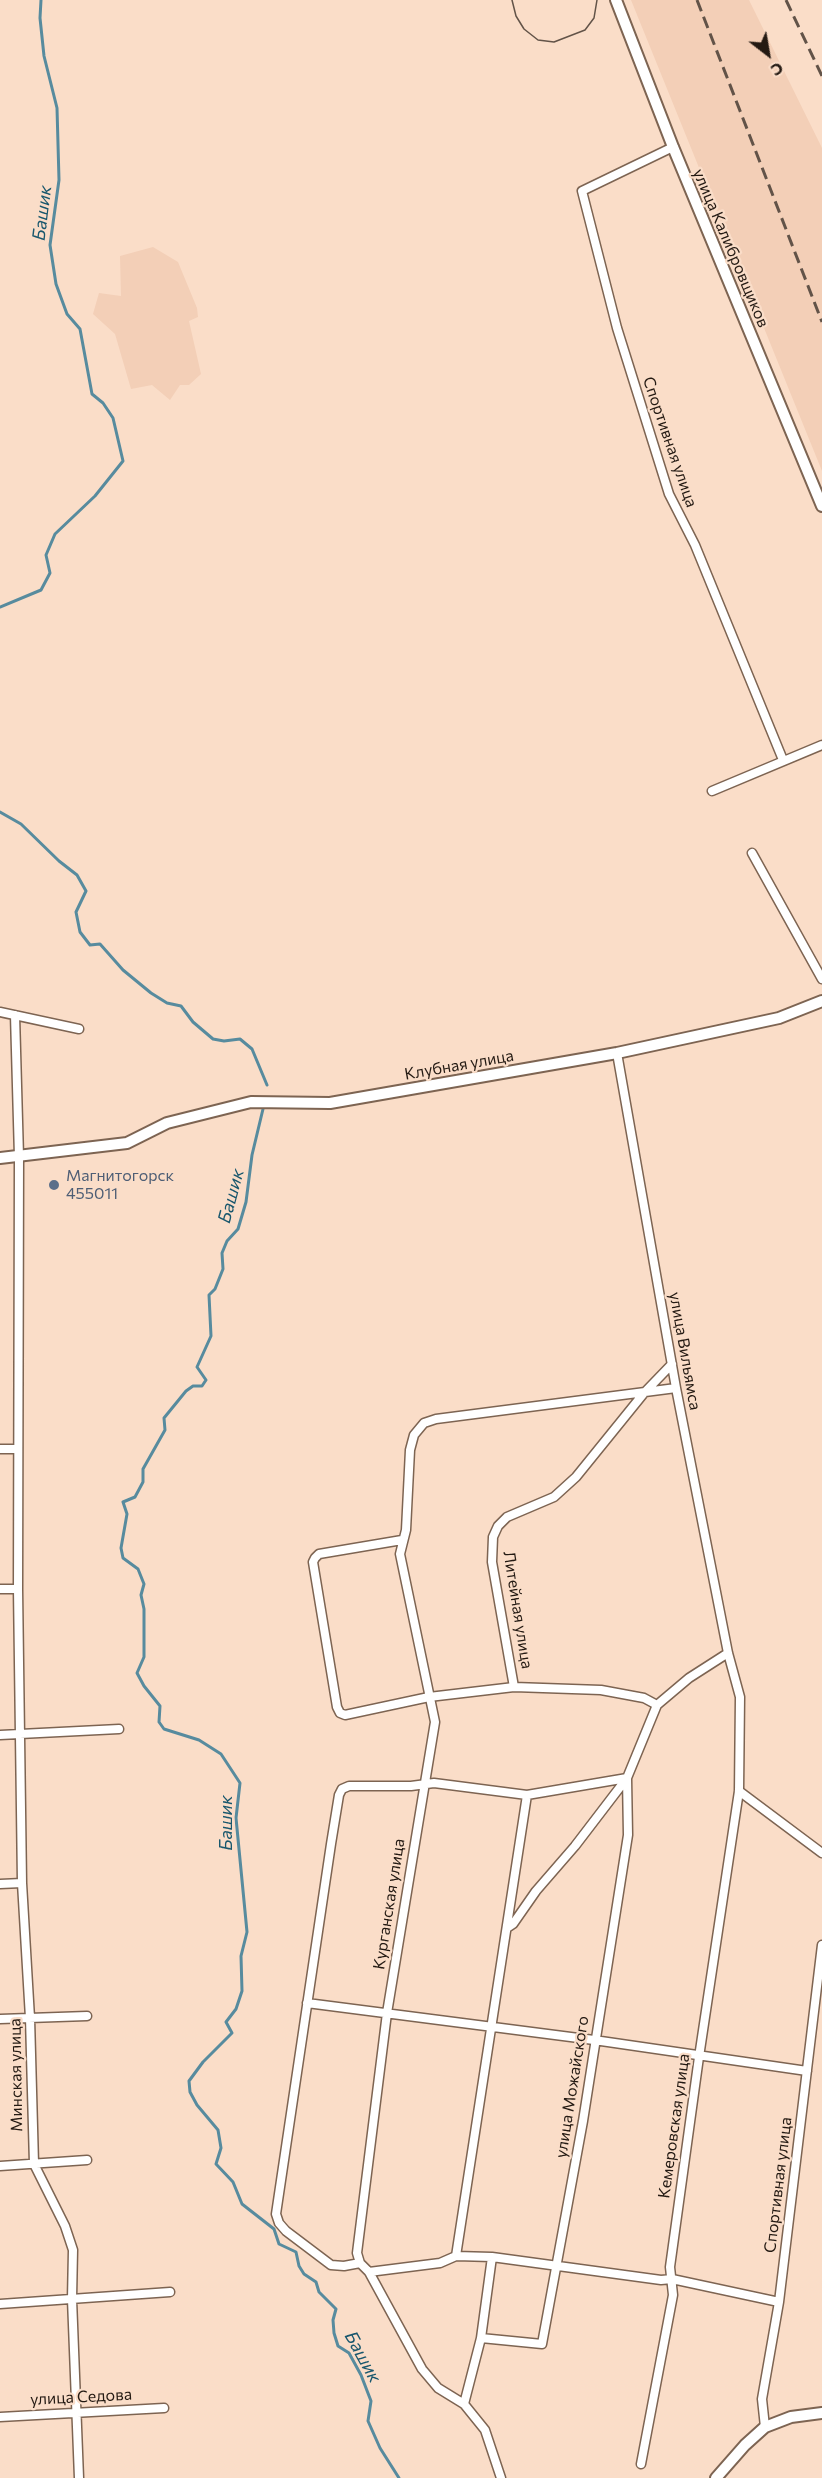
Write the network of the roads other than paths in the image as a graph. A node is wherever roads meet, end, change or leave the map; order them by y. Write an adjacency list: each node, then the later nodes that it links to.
1 (616, 0): 2 (street, улица Калибровщиков)
2 (673, 147): 3 (street, улица Калибровщиков); 5 (street, Спортивная улица)
3 (822, 506)
4 (822, 745): 5 (street)
5 (783, 760): 6 (street)
6 (712, 791)
7 (752, 853): 8 (street)
8 (822, 979)
9 (822, 1001): 13 (street, Клубная улица)
10 (0, 1012): 11 (street)
11 (15, 1015): 12 (street); 14 (street, Минская улица)
12 (79, 1029)
13 (616, 1053): 14 (street, Клубная улица); 16 (street, улица Вильямса)
14 (20, 1157): 15 (street, Клубная улица); 20 (street, Минская улица)
15 (0, 1158)
16 (672, 1364): 17 (street, улица Вильямса); 18 (street)
17 (676, 1388): 18 (street); 24 (street, улица Вильямса)
18 (644, 1393): 21 (street, Курганская улица); 25 (street, Литейная улица)
19 (0, 1449): 20 (street)
20 (18, 1449): 23 (street, Минская улица)
21 (402, 1540): 26 (street, Курганская улица); 26 (street)
22 (0, 1589): 23 (street)
23 (18, 1589): 29 (street, Минская улица)
24 (728, 1653): 27 (street); 33 (street, улица Вильямса)
25 (514, 1687): 26 (street); 27 (street)
26 (429, 1697): 32 (street, Курганская улица)
27 (657, 1705): 31 (street)
28 (119, 1730): 29 (street)
29 (21, 1734): 30 (street); 36 (street, Минская улица)
30 (0, 1735)
31 (627, 1778): 34 (street); 38 (street); 46 (street, улица Можайского)
32 (424, 1784): 34 (street); 40 (street); 41 (street, Курганская улица)
33 (739, 1791): 35 (street); 47 (street, Кемеровская улица)
34 (527, 1795): 38 (street)
35 (822, 1853)
36 (22, 1883): 37 (street); 43 (street, Минская улица)
37 (0, 1884)
38 (507, 1928): 45 (street)
39 (822, 1945): 48 (street, Спортивная улица)
40 (307, 2003): 41 (street); 54 (street)
41 (387, 2013): 45 (street); 54 (street, Курганская улица)
42 (87, 2016): 43 (street)
43 (30, 2018): 44 (street); 50 (street, Минская улица)
44 (0, 2019)
45 (492, 2027): 46 (street); 52 (street)
46 (594, 2040): 47 (street); 55 (street, улица Можайского)
47 (699, 2057): 48 (street); 57 (street, Кемеровская улица)
48 (807, 2072): 60 (street, Спортивная улица)
49 (87, 2160): 50 (street)
50 (34, 2164): 51 (street); 59 (street, Минская улица)
51 (0, 2166)
52 (456, 2256): 53 (street); 56 (street)
53 (492, 2257): 55 (street); 62 (street)
54 (360, 2263): 56 (street)
55 (556, 2265): 57 (street); 62 (street, улица Можайского)
56 (369, 2272): 63 (street)
57 (672, 2279): 60 (street); 69 (street, Кемеровская улица)
58 (170, 2292): 59 (street)
59 (72, 2299): 61 (street); 65 (street, Минская улица)
60 (779, 2302): 68 (street, Спортивная улица)
61 (0, 2304)
62 (480, 2338): 63 (street)
63 (464, 2404): 71 (street)
64 (164, 2408): 65 (street, улица Седова)
65 (77, 2413): 67 (street, улица Седова); 70 (street, Минская улица)
66 (822, 2413): 68 (street)
67 (0, 2417)
68 (765, 2427): 72 (street)
69 (641, 2464)
70 (79, 2478)
71 (501, 2478)
72 (716, 2478)

